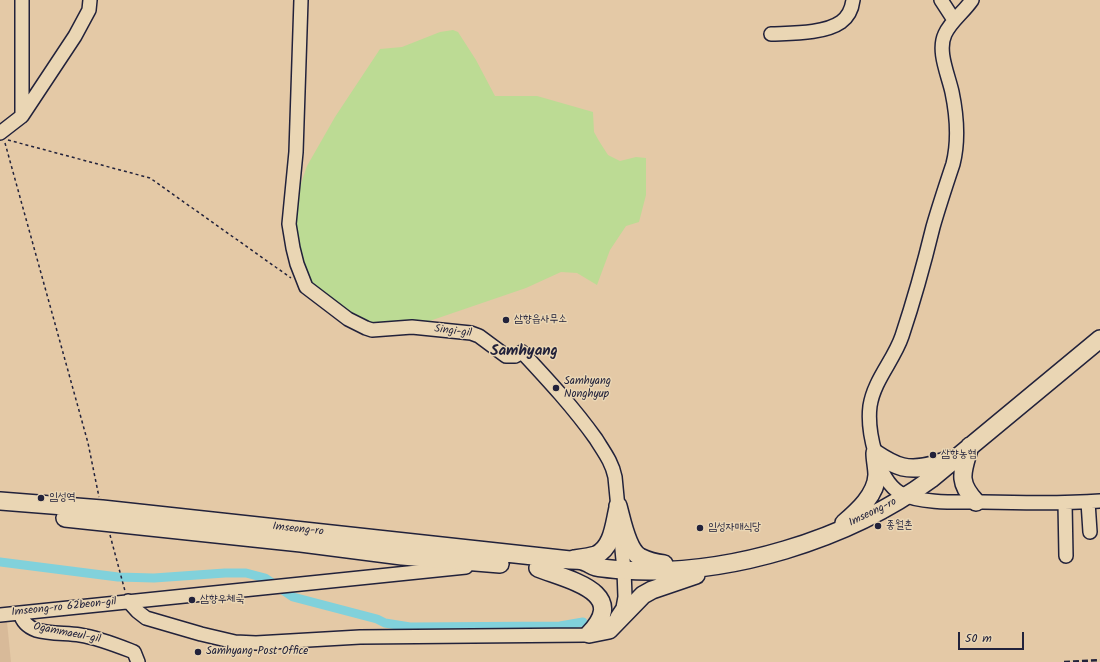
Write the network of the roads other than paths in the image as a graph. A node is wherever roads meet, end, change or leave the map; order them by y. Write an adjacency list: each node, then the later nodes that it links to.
1 (22, 0): 9 (street)
2 (90, 0): 9 (street)
3 (301, 0): 19 (street, Singi-gil)
4 (853, 0): 8 (street)
5 (941, 0): 7 (street)
6 (972, 0): 7 (street)
7 (954, 20): 13 (street)
8 (771, 34)
9 (22, 116): 10 (street)
10 (0, 133)
11 (1100, 339): 12 (main road, Imseong-ro)
12 (970, 446): 13 (main road); 14 (main road, Imseong-ro); 16 (main road)
13 (875, 453): 14 (street); 22 (main road)
14 (907, 496): 16 (street); 22 (main road, Imseong-ro)
15 (0, 501): 21 (main road, Imseong-ro)
16 (976, 502): 18 (street)
17 (1094, 502): 18 (street); 23 (street)
18 (1065, 503): 24 (street)
19 (618, 506): 25 (main road); 30 (main road); 31 (street, Singi-gil)
20 (0, 512): 21 (main road, Imseong-ro)
21 (104, 515): 25 (main road, Imseong-ro); 26 (main road, Imseong-ro)
22 (836, 531): 27 (main road, Imseong-ro)
23 (1090, 532)
24 (1066, 556)
25 (570, 560): 28 (main road, Imseong-ro)
26 (496, 563): 29 (main road, Imseong-ro); 32 (street, Imseong-ro)
27 (726, 564): 30 (main road, Imseong-ro); 35 (main road)
28 (595, 567): 29 (main road, Imseong-ro); 31 (main road, Imseong-ro)
29 (538, 568): 35 (main road)
30 (690, 569): 31 (main road, Imseong-ro)
31 (624, 570): 35 (street, Singi-gil)
32 (128, 601): 33 (street, Imseong-ro 62beon-gil); 35 (street)
33 (20, 613): 34 (street, Imseong-ro 62beon-gil); 36 (street, Ogammaeul-gil)
34 (0, 614)
35 (589, 634)
36 (138, 662)

